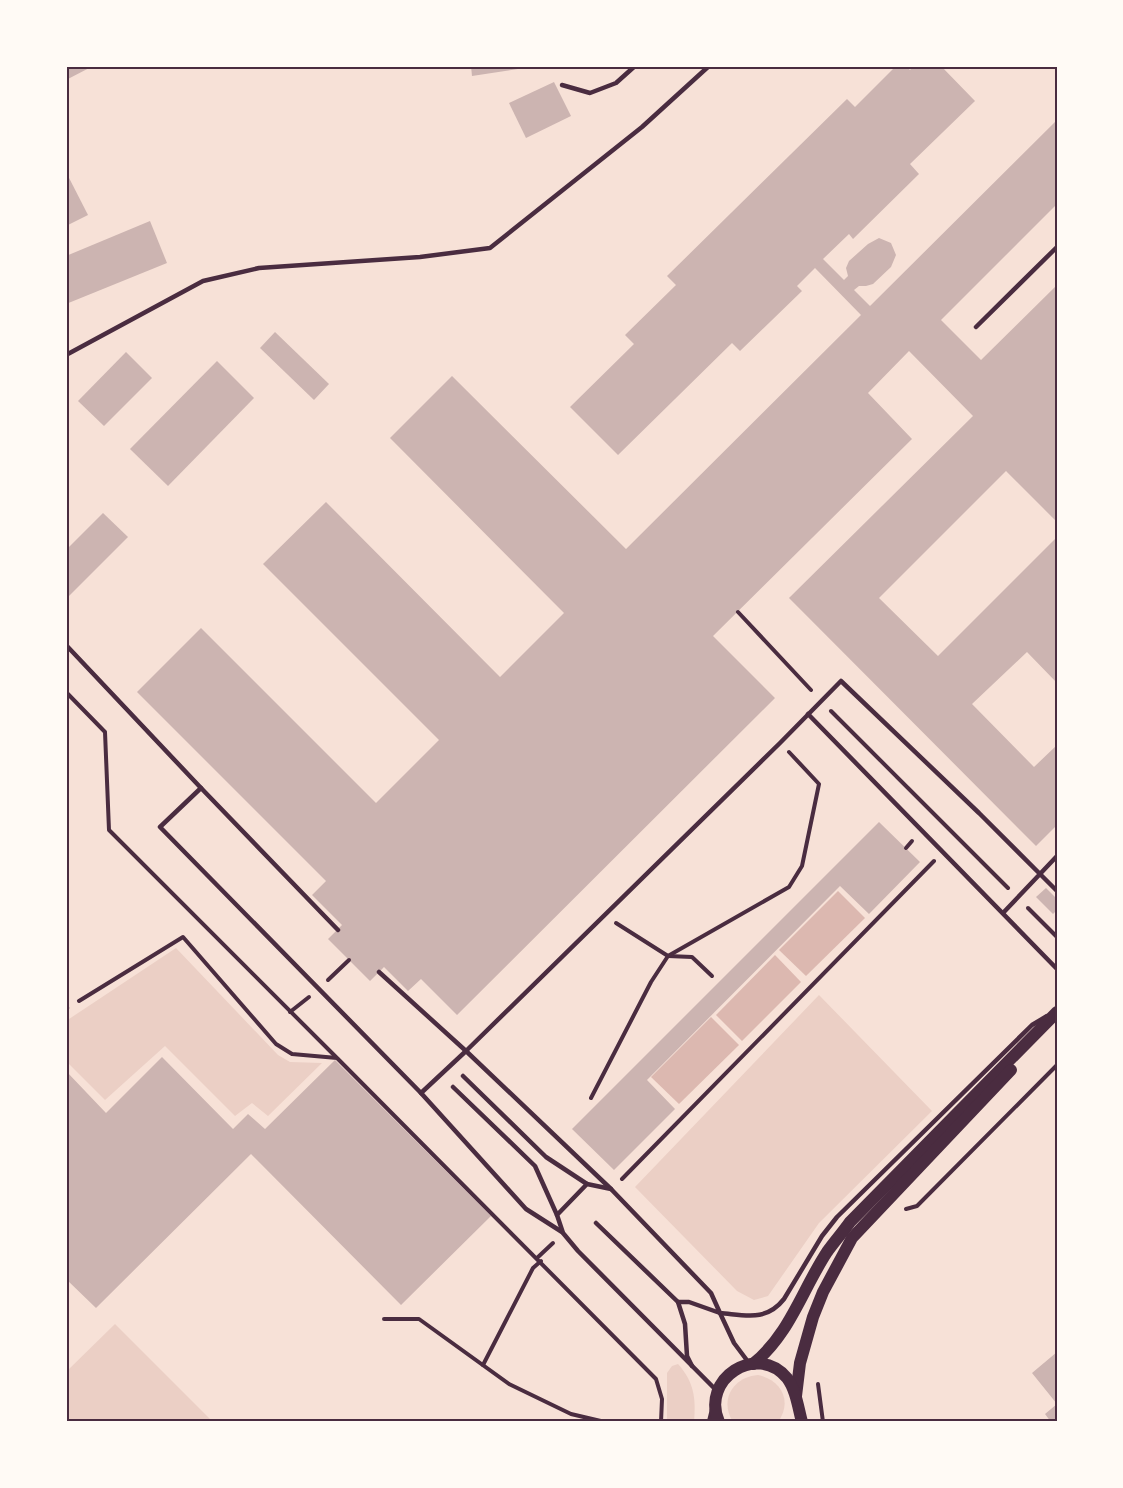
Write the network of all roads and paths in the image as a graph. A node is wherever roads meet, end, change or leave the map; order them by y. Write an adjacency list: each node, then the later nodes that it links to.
1 (635, 66): 3 (lane)
2 (710, 66): 6 (lane)
3 (562, 84)
4 (1057, 247): 5 (lane)
5 (975, 327)
6 (66, 355)
7 (738, 612): 10 (path)
8 (66, 645): 13 (lane)
9 (66, 692): 31 (path)
10 (820, 700): 11 (lane); 16 (lane); 18 (path)
11 (808, 714): 12 (lane); 14 (lane)
12 (780, 743): 20 (lane); 23 (path)
13 (201, 788): 21 (lane); 35 (lane)
14 (943, 852): 19 (lane); 38 (path)
15 (1057, 856): 16 (lane)
16 (1040, 874): 17 (lane); 18 (lane)
17 (1057, 891)
18 (1018, 897): 19 (lane); 22 (path)
19 (1003, 913): 24 (lane)
20 (604, 916): 23 (path); 30 (lane)
21 (338, 930)
22 (1057, 938)
23 (668, 956): 26 (path); 36 (path)
24 (1057, 969)
25 (379, 972): 30 (lane)
26 (712, 976)
27 (67, 1009): 31 (path)
28 (1057, 1011): 46 (lane); 48 (main road)
29 (1057, 1021): 53 (main road)
30 (466, 1052): 35 (lane); 38 (lane)
31 (337, 1058): 44 (path)
32 (1057, 1065): 39 (path)
33 (463, 1076): 37 (lane)
34 (453, 1087): 40 (lane)
35 (421, 1093): 42 (lane)
36 (591, 1098)
37 (587, 1184): 38 (lane); 40 (lane)
38 (611, 1189): 46 (lane)
39 (900, 1211)
40 (557, 1215): 42 (lane)
41 (596, 1223): 45 (lane)
42 (563, 1233): 50 (lane)
43 (554, 1242): 44 (path)
44 (539, 1260): 49 (path); 56 (path)
45 (678, 1302): 46 (lane); 50 (lane)
46 (720, 1313): 48 (lane)
47 (384, 1319): 49 (path)
48 (752, 1364): 52 (main road); 53 (main road)
49 (483, 1365): 55 (path)
50 (696, 1372): 52 (lane)
51 (818, 1383): 61 (path)
52 (717, 1391): 54 (main road)
53 (796, 1399): 59 (main road); 60 (main road)
54 (715, 1405): 57 (lane); 58 (main road)
55 (605, 1422)
56 (661, 1422)
57 (709, 1422)
58 (719, 1422)
59 (793, 1422)
60 (802, 1422)
61 (823, 1422)

